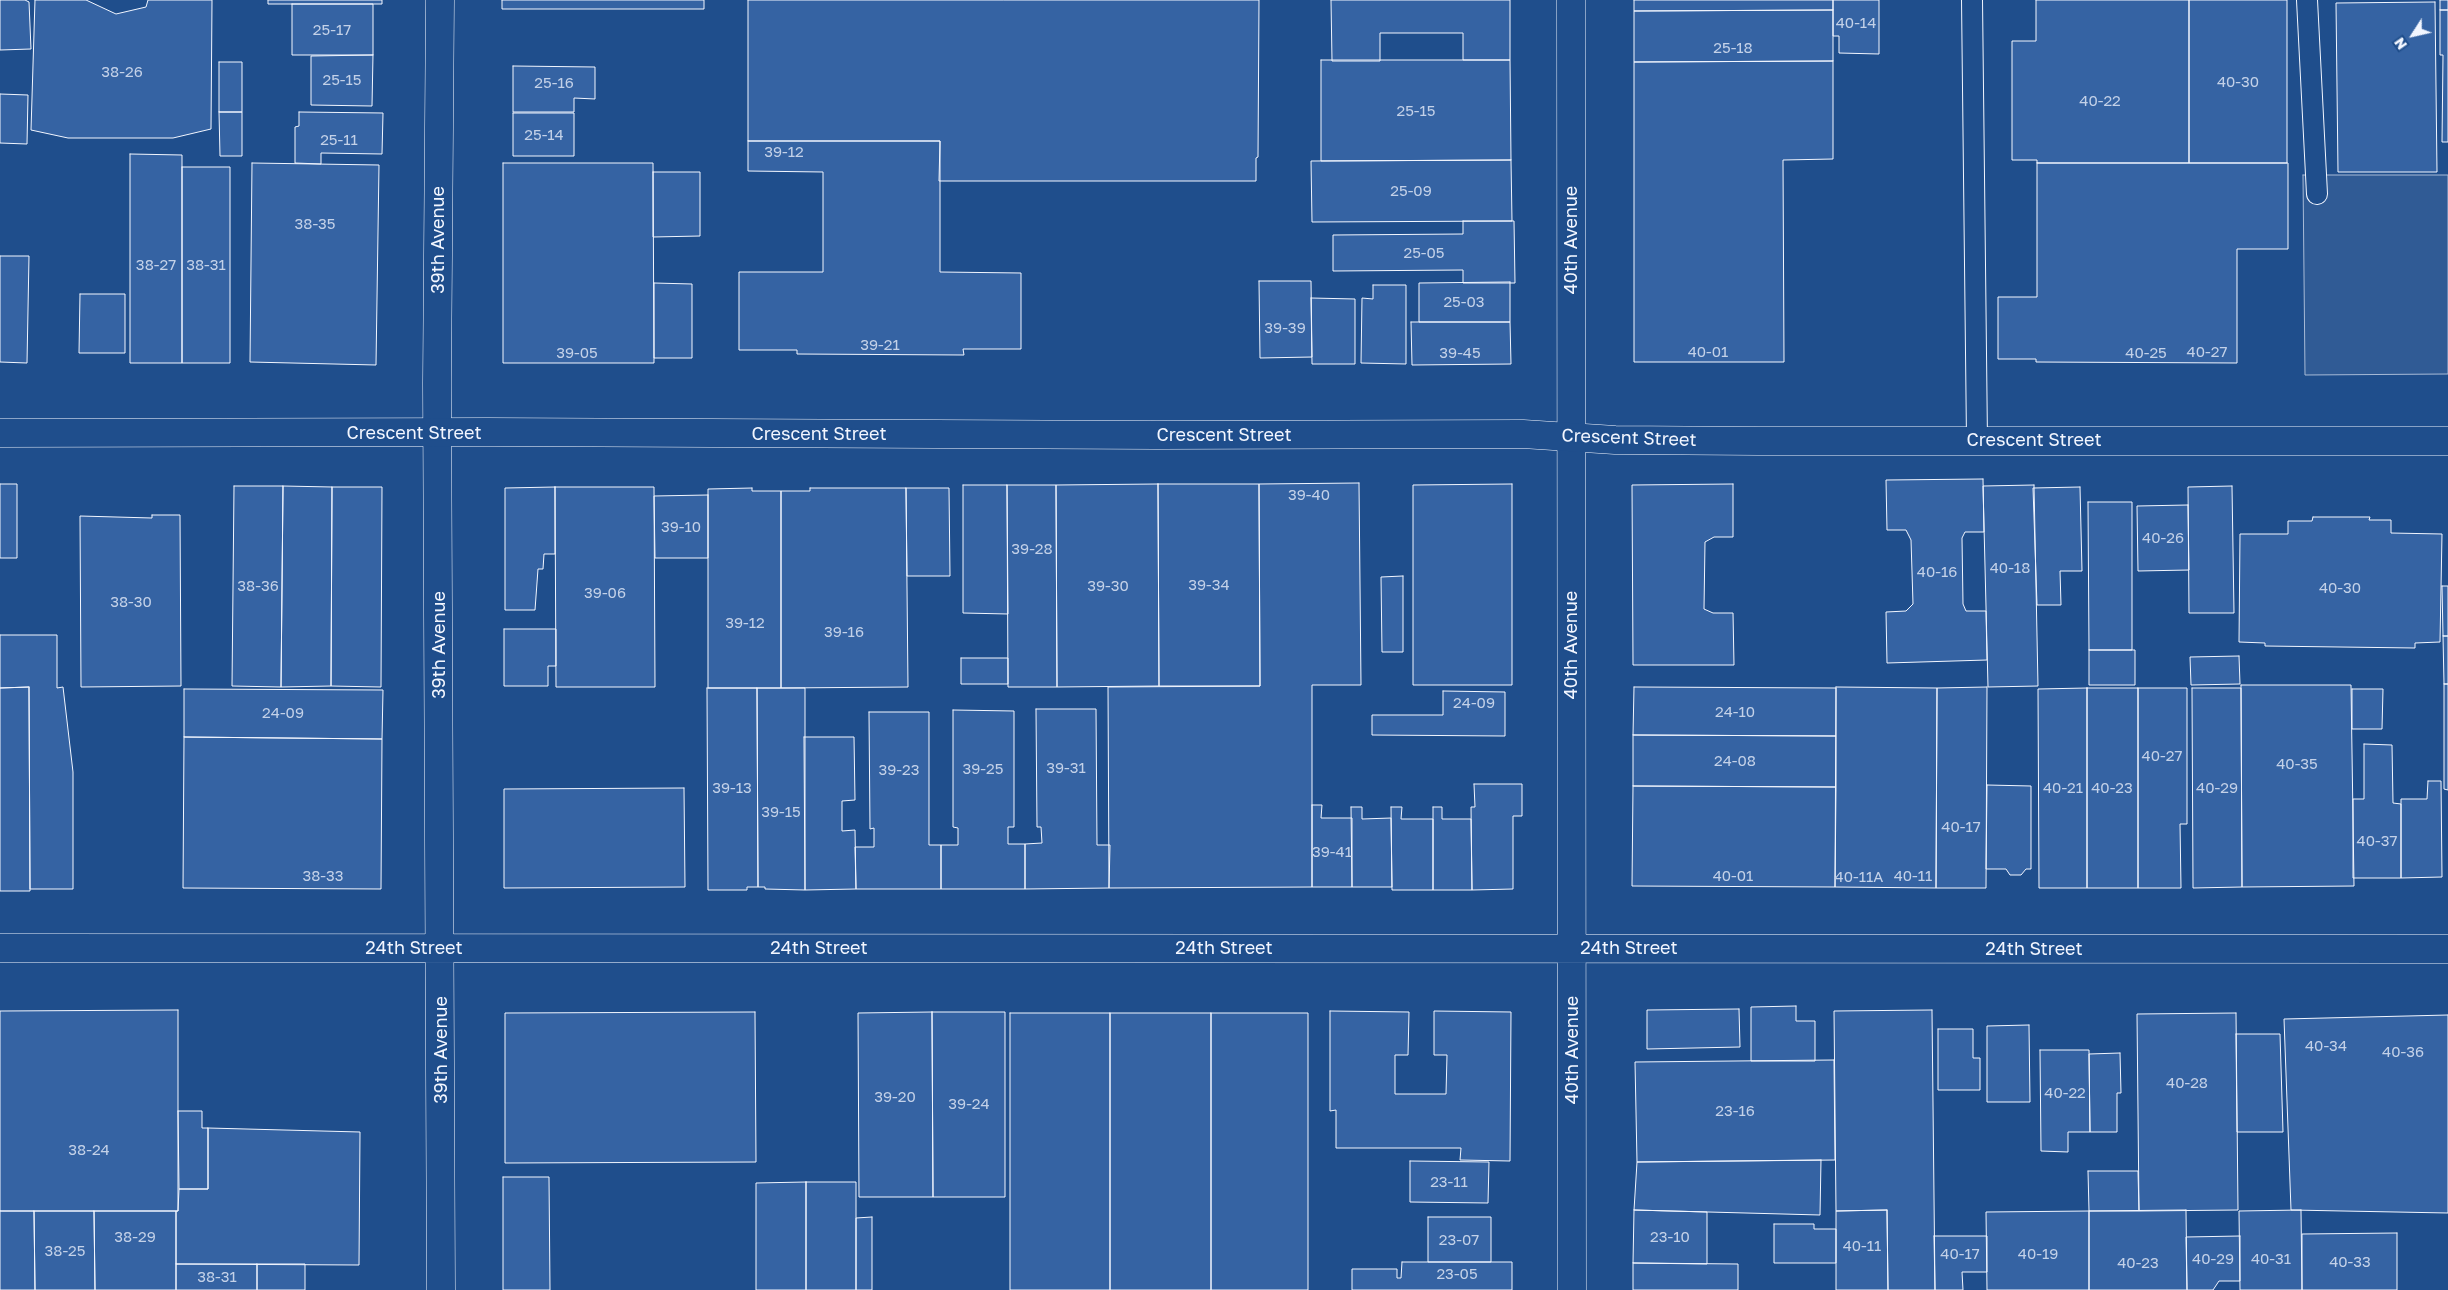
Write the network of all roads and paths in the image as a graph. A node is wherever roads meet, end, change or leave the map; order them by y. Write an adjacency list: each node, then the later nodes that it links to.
1 (440, 0): 7 (street, 39th Avenue)
2 (1571, 0): 8 (street, 40th Avenue)
3 (1972, 0): 9 (lane)
4 (2307, 0): 5 (lane)
5 (2317, 194)
6 (0, 433): 7 (street, Crescent Street)
7 (437, 433): 8 (street, Crescent Street); 12 (street, 39th Avenue)
8 (1570, 436): 9 (street, Crescent Street); 13 (street, 40th Avenue)
9 (1977, 440): 10 (street, Crescent Street)
10 (2448, 441)
11 (0, 948): 12 (street, 24th Street)
12 (441, 948): 13 (street, 24th Street); 15 (street, 39th Avenue)
13 (1572, 948): 14 (street, 24th Street); 16 (street, 40th Avenue)
14 (2448, 949)
15 (441, 1290)
16 (1572, 1290)

